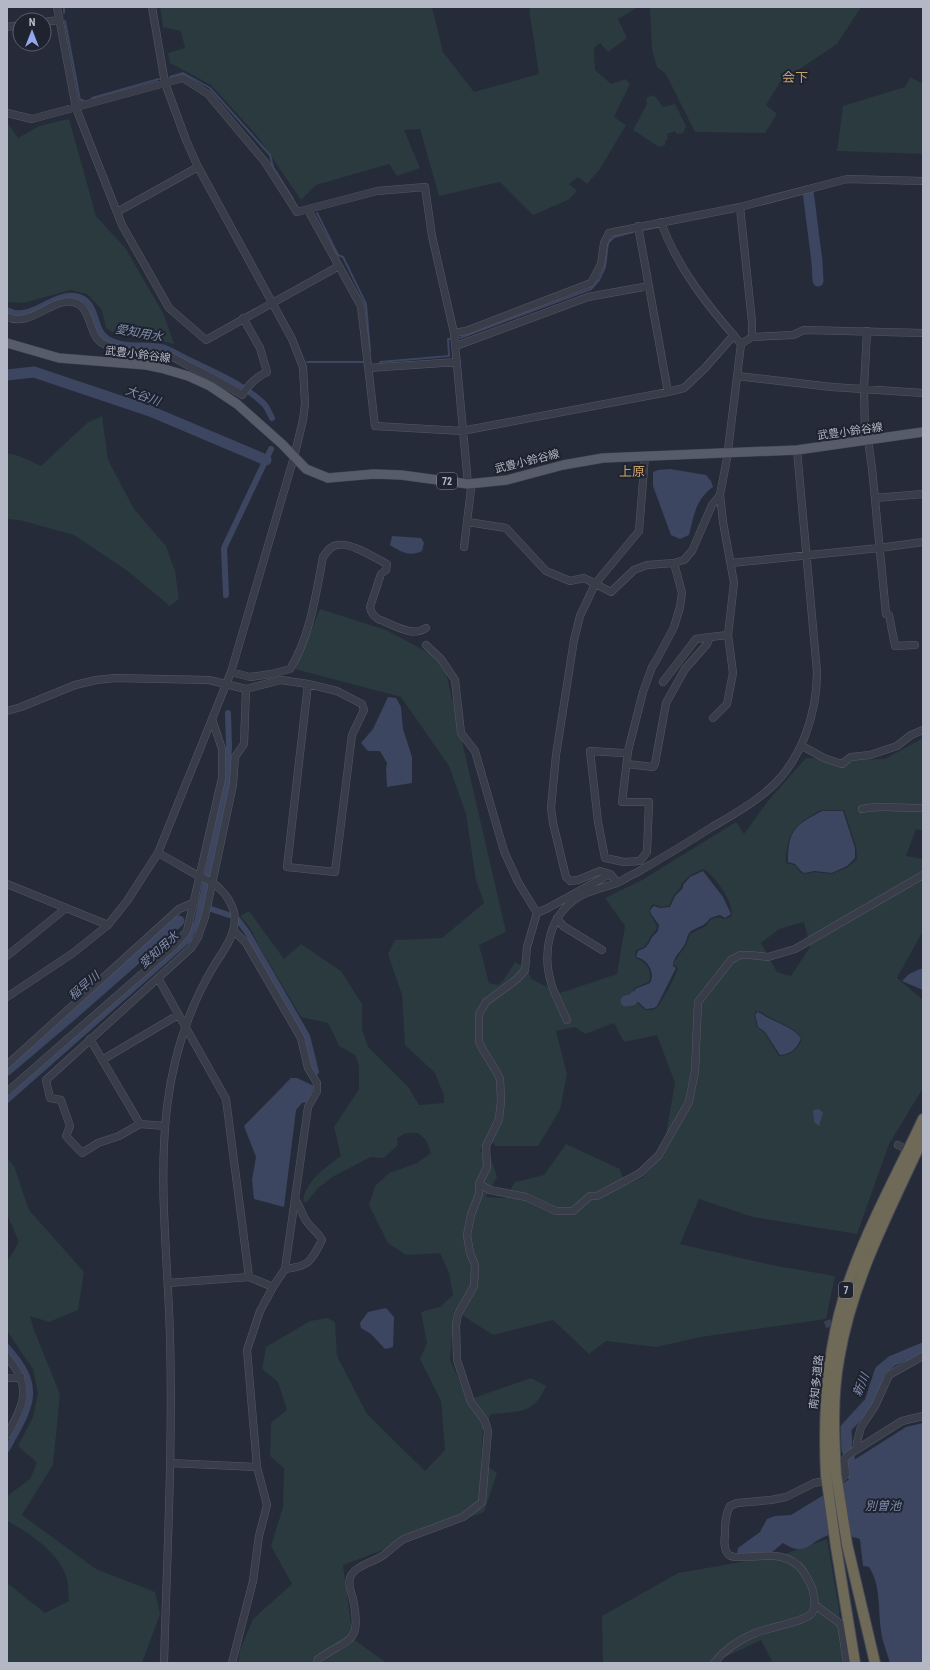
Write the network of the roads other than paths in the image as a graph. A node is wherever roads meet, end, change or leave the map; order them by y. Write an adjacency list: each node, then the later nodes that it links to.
1 (57, 7): 3 (street)
2 (152, 7): 5 (street)
3 (59, 20): 4 (street); 6 (street)
4 (52, 21)
5 (165, 83): 6 (street); 8 (street); 11 (street)
6 (76, 108): 7 (street); 12 (street)
7 (7, 113)
8 (198, 167): 12 (street); 17 (street)
9 (923, 181): 10 (street)
10 (740, 207): 13 (street); 24 (street)
11 (308, 210): 15 (street); 21 (street)
12 (117, 212): 19 (street)
13 (661, 222): 14 (street); 23 (street)
14 (638, 226): 16 (street); 21 (street)
15 (339, 266): 17 (street); 29 (street)
16 (649, 286): 27 (street); 32 (street)
17 (272, 303): 19 (street); 40 (street)
18 (7, 317): 19 (street)
19 (243, 318)
20 (867, 331): 22 (street); 24 (street); 31 (street)
21 (454, 333): 27 (street)
22 (923, 333)
23 (734, 335): 26 (street); 32 (street)
24 (752, 337): 26 (street)
25 (7, 343): 40 (main road, 武豊小鈴谷線 / 72)
26 (741, 344): 30 (street)
27 (456, 346): 28 (street)
28 (457, 362): 29 (street); 34 (street)
29 (368, 368): 34 (street)
30 (736, 376): 31 (street); 38 (street)
31 (864, 388): 33 (street); 36 (street)
32 (668, 392): 34 (street)
33 (923, 393)
34 (462, 431): 41 (street)
35 (923, 432): 36 (main road, 武豊小鈴谷線 / 72)
36 (868, 440): 37 (main road, 武豊小鈴谷線 / 72); 44 (street)
37 (797, 450): 38 (main road, 武豊小鈴谷線 / 72); 49 (street)
38 (727, 454): 39 (main road, 武豊小鈴谷線 / 72); 43 (street)
39 (645, 456): 41 (main road, 武豊小鈴谷線 / 72); 52 (street)
40 (294, 457): 41 (main road, 武豊小鈴谷線 / 72); 58 (street)
41 (468, 484): 45 (street)
42 (923, 494): 44 (street)
43 (720, 495): 50 (street); 51 (street)
44 (875, 498): 48 (street)
45 (468, 522): 47 (street); 52 (street)
46 (923, 542): 48 (street)
47 (464, 547)
48 (879, 548): 49 (street); 57 (street)
49 (805, 555): 50 (street); 67 (street)
50 (731, 563): 54 (street)
51 (674, 564): 52 (street); 68 (street)
52 (595, 584): 73 (street)
53 (426, 628): 58 (street)
54 (728, 635): 55 (street); 64 (street)
55 (710, 637): 59 (street); 69 (street)
56 (426, 645): 81 (street)
57 (915, 645)
58 (231, 672): 60 (street)
59 (663, 682)
60 (226, 683): 62 (street); 63 (street); 65 (street)
61 (308, 684): 61 (street); 62 (street)
62 (246, 690): 76 (street)
63 (7, 710)
64 (713, 718)
65 (212, 719): 72 (street); 75 (street)
66 (923, 730): 67 (street)
67 (802, 746): 77 (street)
68 (628, 751): 69 (street); 69 (street)
69 (627, 764)
70 (923, 808): 71 (street)
71 (862, 809)
72 (158, 853): 75 (street); 83 (street)
73 (610, 874): 77 (street); 81 (street)
74 (923, 875): 100 (street)
75 (200, 876): 76 (street); 79 (street)
76 (210, 881): 84 (street); 87 (street)
77 (618, 882): 82 (street)
78 (7, 884): 80 (street)
79 (195, 902): 94 (street); 95 (street)
80 (66, 908): 83 (street); 86 (street)
81 (537, 913): 100 (street)
82 (557, 918): 85 (street); 90 (street)
83 (108, 925): 88 (street)
84 (234, 930): 91 (street); 101 (street)
85 (602, 950)
86 (7, 956)
87 (158, 978): 89 (street); 92 (street)
88 (7, 998)
89 (178, 1015): 91 (street); 93 (street)
90 (567, 1020)
91 (185, 1027): 98 (street); 103 (street)
92 (90, 1039): 93 (street); 97 (street)
93 (102, 1060): 97 (street)
94 (7, 1065)
95 (7, 1092)
96 (923, 1119): 115 (highway, 南知多道路 / 7)
97 (140, 1124): 98 (street)
98 (165, 1126): 104 (street)
99 (923, 1138): 115 (highway, 南知多道路 / 7)
100 (480, 1184): 119 (street)
101 (295, 1199): 102 (street); 102 (street)
102 (285, 1269): 105 (street)
103 (249, 1277): 104 (street); 105 (street)
104 (168, 1283): 113 (street)
105 (273, 1287): 114 (street)
106 (923, 1356): 112 (street)
107 (7, 1357): 108 (street)
108 (21, 1377): 109 (street); 111 (street)
109 (7, 1378)
110 (923, 1416): 112 (street)
111 (7, 1435)
112 (858, 1448): 116 (street)
113 (170, 1463): 114 (street); 117 (street)
114 (257, 1467): 118 (street)
115 (831, 1475): 122 (highway, 南知多道路 / 7, bridge); 123 (highway, 南知多道路 / 7, bridge)
116 (815, 1605): 120 (street); 121 (street)
117 (164, 1663)
118 (232, 1663)
119 (317, 1663)
120 (714, 1663)
121 (847, 1663)
122 (855, 1663)
123 (875, 1663)

